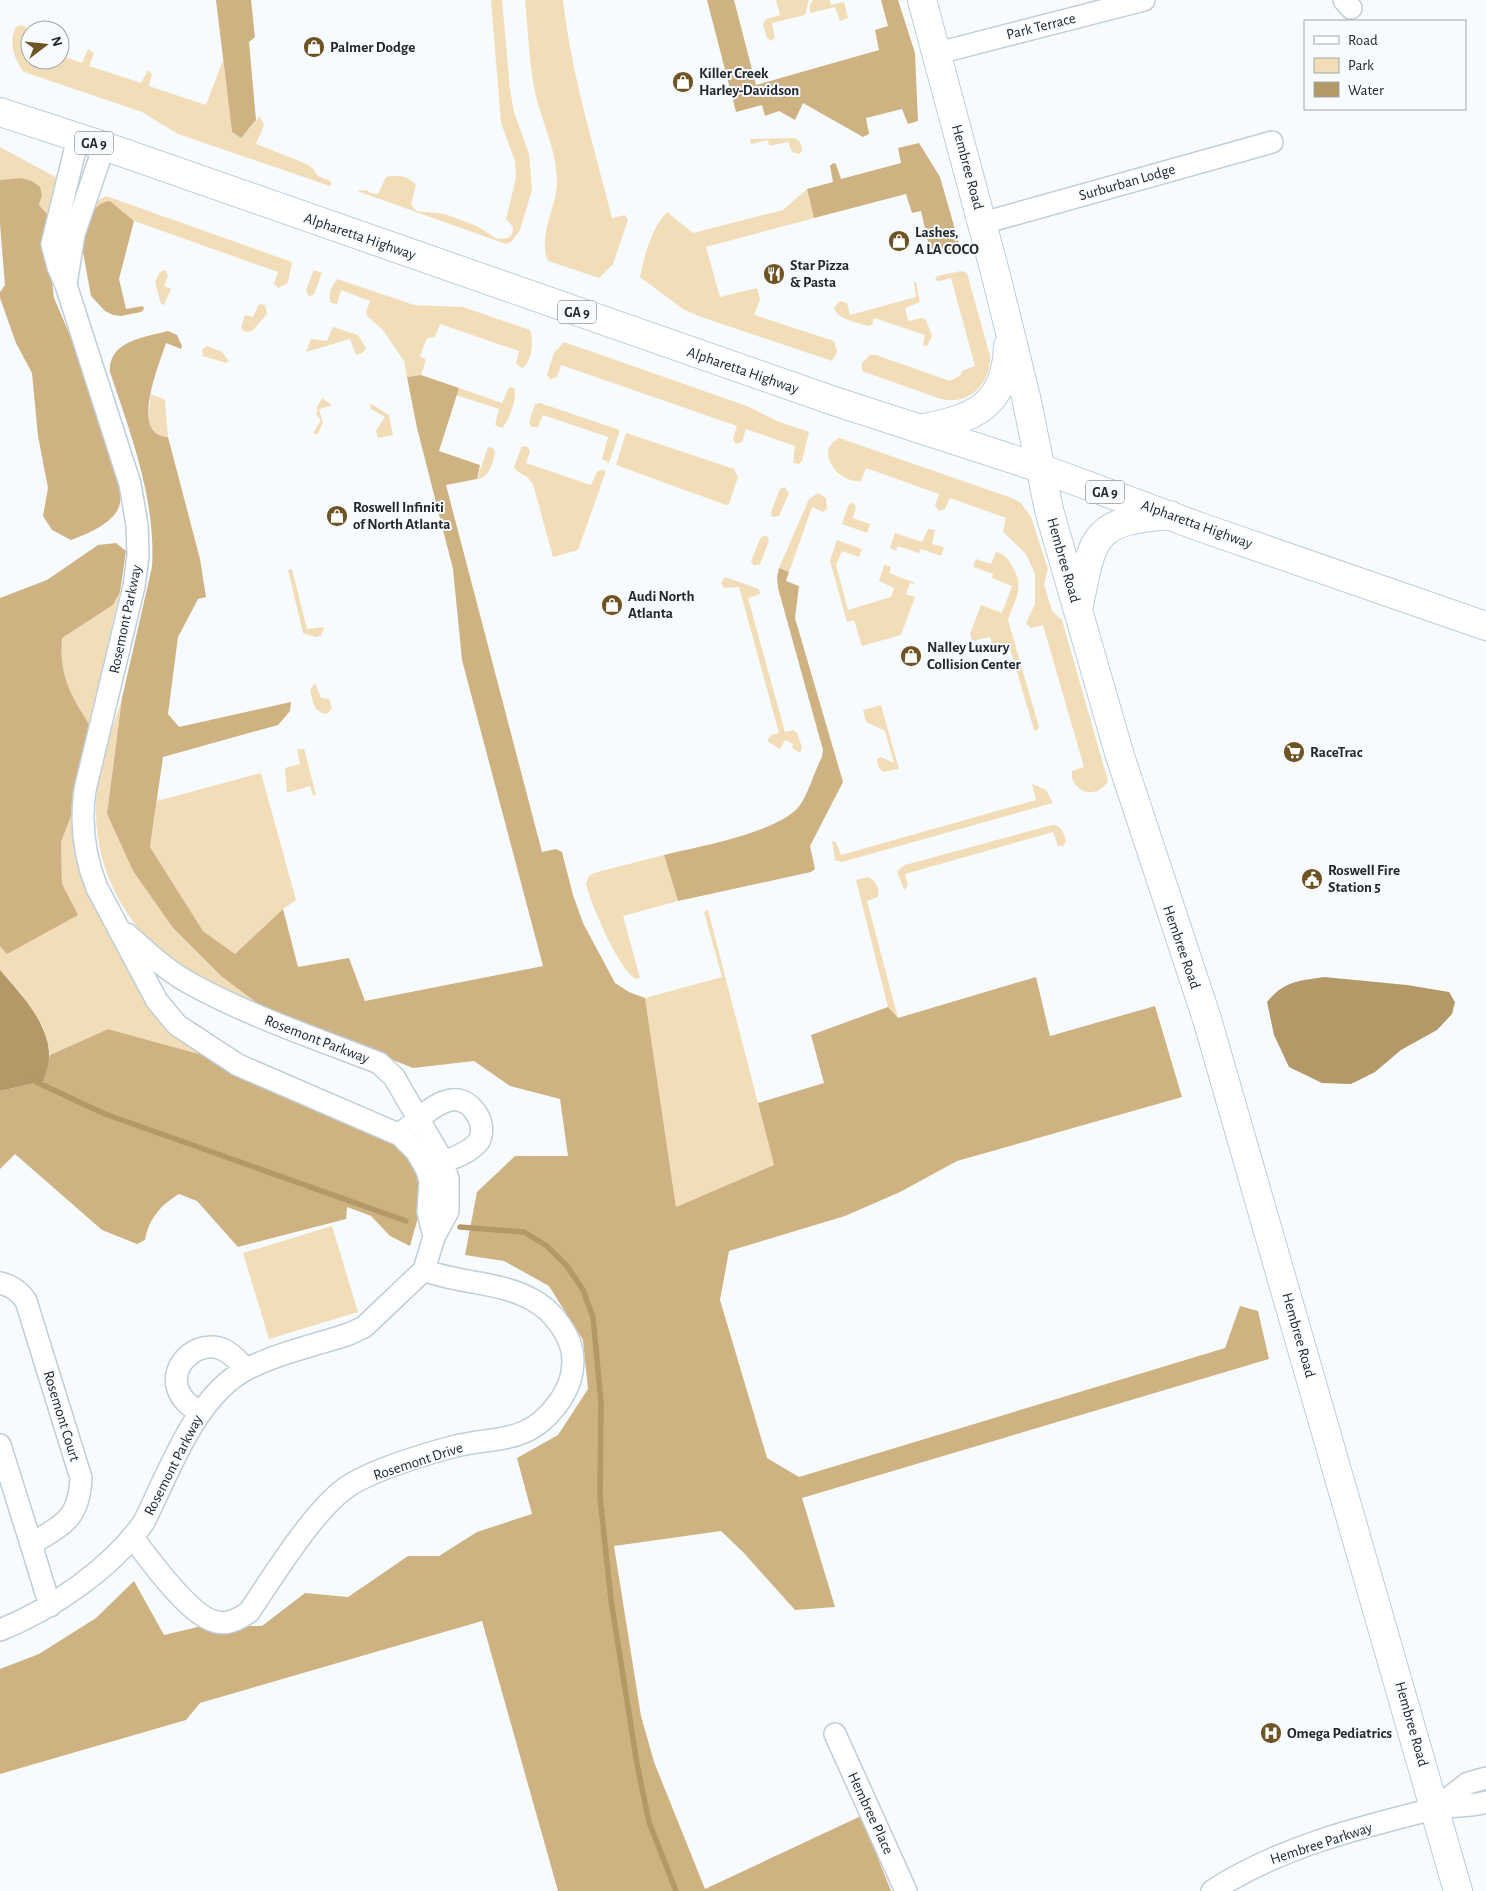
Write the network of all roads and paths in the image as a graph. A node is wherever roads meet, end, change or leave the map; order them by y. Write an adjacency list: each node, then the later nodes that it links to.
1 (922, 0): 3 (main road, Hembree Road)
2 (1144, 0): 3 (street, Park Terrace)
3 (938, 53): 8 (main road, Hembree Road)
4 (0, 112): 5 (main road, Alpharetta Highway / GA 9)
5 (78, 138): 7 (main road, Alpharetta Highway / GA 9); 9 (street, Rosemont Parkway)
6 (1272, 142): 8 (street, Surburban Lodge)
7 (104, 146): 9 (street, Rosemont Parkway); 11 (main road, Alpharetta Highway / GA 9)
8 (983, 223): 10 (main road, Hembree Road)
9 (66, 285): 16 (street, Rosemont Parkway)
10 (1009, 330): 11 (main road); 12 (main road, Hembree Road)
11 (919, 429): 12 (main road, Alpharetta Highway / GA 9)
12 (1040, 468): 13 (main road, Alpharetta Highway / GA 9); 14 (main road, Hembree Road)
13 (1170, 515): 14 (main road); 15 (main road, Alpharetta Highway / GA 9)
14 (1078, 609): 32 (main road, Hembree Road)
15 (1486, 626)
16 (116, 924): 17 (street, Rosemont Parkway); 18 (street, Rosemont Parkway)
17 (417, 1120): 18 (street); 19 (street, Rosemont Parkway); 19 (street)
18 (400, 1135): 19 (street, Rosemont Parkway)
19 (436, 1166): 20 (street, Rosemont Parkway)
20 (424, 1270): 22 (street, Rosemont Parkway); 25 (street, Rosemont Drive)
21 (0, 1282): 26 (street, Rosemont Court)
22 (246, 1369): 23 (street, Rosemont Parkway); 23 (street)
23 (199, 1412): 25 (street, Rosemont Parkway)
24 (0, 1445): 26 (street)
25 (133, 1538): 27 (street, Rosemont Parkway)
26 (31, 1544): 27 (street)
27 (50, 1606): 28 (street, Rosemont Parkway)
28 (0, 1630)
29 (835, 1734): 33 (street, Hembree Place)
30 (1486, 1778): 32 (street)
31 (1486, 1802): 32 (street)
32 (1436, 1808): 34 (street, Hembree Parkway); 35 (main road, Hembree Road)
33 (906, 1891)
34 (1212, 1891)
35 (1458, 1891)

